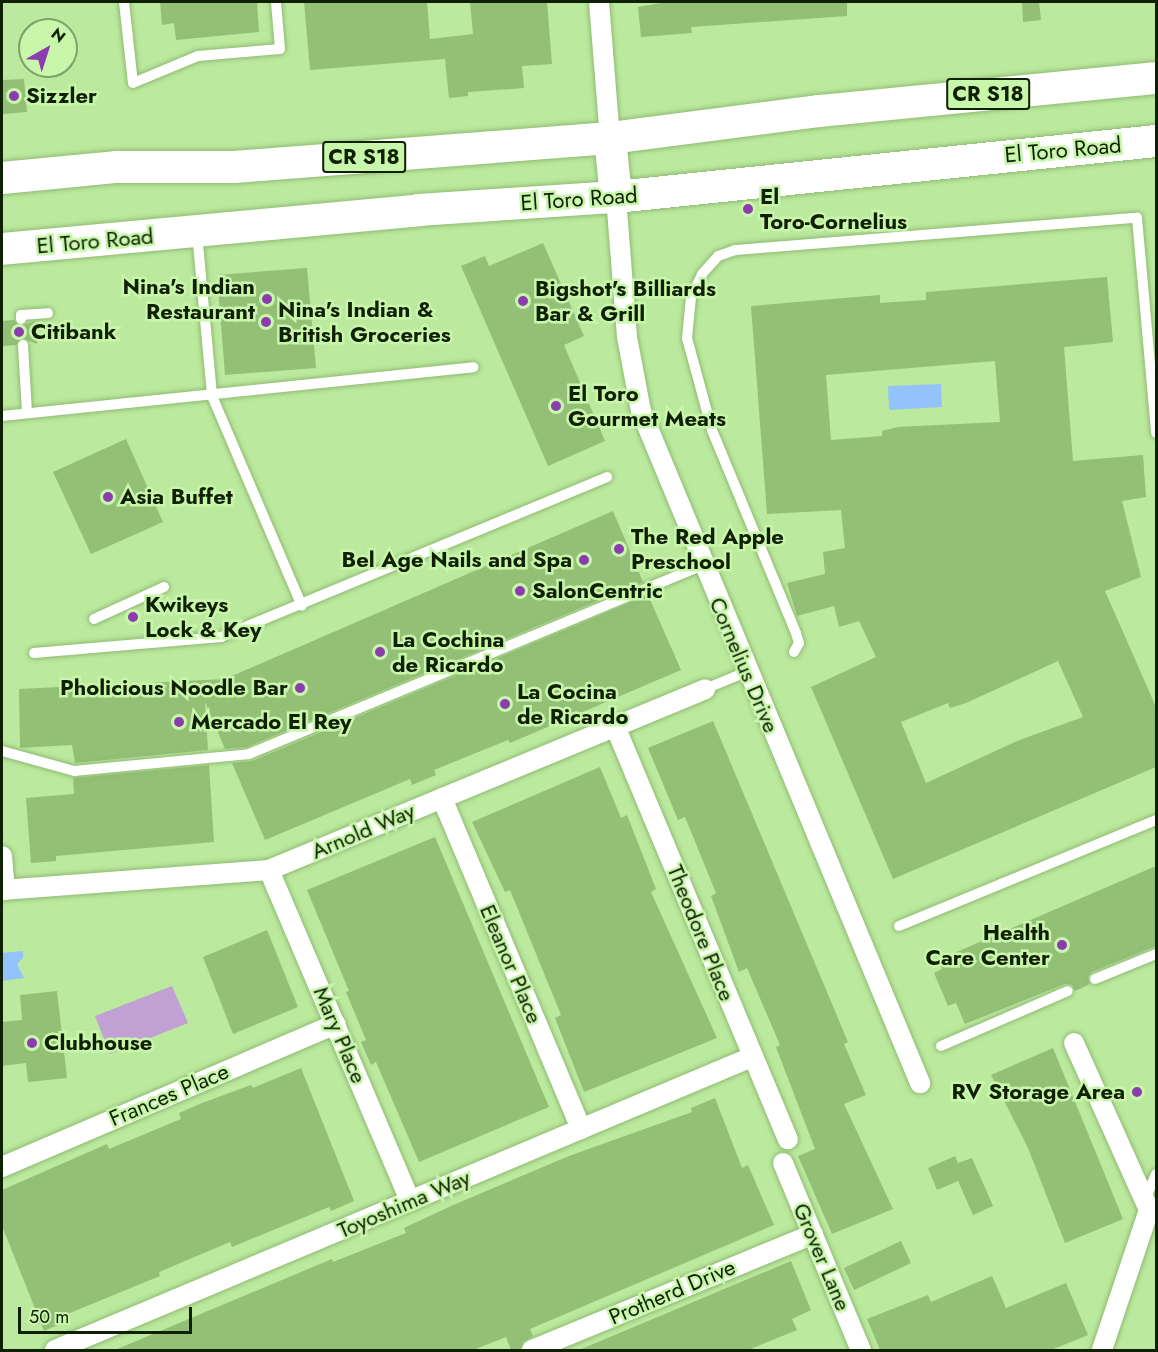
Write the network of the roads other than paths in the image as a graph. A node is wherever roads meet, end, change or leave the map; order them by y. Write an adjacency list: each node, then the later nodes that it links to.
1 (124, 2): 2 (lane)
2 (276, 2)
3 (599, 2): 5 (street)
4 (1156, 78): 5 (main road, CR S18)
5 (610, 138): 7 (main road, CR S18); 8 (main road)
6 (1156, 141): 8 (main road, El Toro Road)
7 (2, 178)
8 (616, 197): 9 (main road, El Toro Road); 20 (street, Cornelius Drive)
9 (197, 233): 10 (main road, El Toro Road); 15 (lane)
10 (2, 249)
11 (48, 313): 12 (lane)
12 (21, 319)
13 (23, 345): 16 (lane)
14 (473, 367): 15 (lane)
15 (212, 396): 16 (lane); 22 (lane)
16 (27, 413): 17 (lane)
17 (2, 416)
18 (1156, 433): 25 (lane)
19 (608, 477): 22 (lane)
20 (702, 565): 26 (street, Cornelius Drive); 29 (lane)
21 (164, 587): 23 (lane)
22 (302, 606): 24 (lane)
23 (94, 619)
24 (34, 652)
25 (794, 652)
26 (746, 672): 27 (lane); 43 (street, Cornelius Drive)
27 (705, 689): 28 (street, Arnold Way)
28 (615, 726): 30 (street, Arnold Way); 42 (street, Theodore Place)
29 (2, 751)
30 (442, 798): 33 (street, Arnold Way); 44 (street, Eleanor Place)
31 (1156, 820): 35 (lane)
32 (2, 856): 34 (street)
33 (269, 870): 34 (street, Arnold Way); 39 (street, Mary Place)
34 (3, 890)
35 (899, 926)
36 (1156, 954): 37 (lane)
37 (1095, 979)
38 (1068, 991): 41 (lane)
39 (336, 1024): 47 (street, Frances Place); 50 (street, Mary Place)
40 (1074, 1043): 49 (street)
41 (941, 1046)
42 (752, 1057): 44 (street, Toyoshima Way); 45 (street, Theodore Place)
43 (920, 1083)
44 (581, 1129): 50 (street, Toyoshima Way)
45 (788, 1139)
46 (783, 1163): 51 (street, Grover Lane)
47 (2, 1167)
48 (1156, 1174): 49 (lane)
49 (1144, 1200): 55 (street)
50 (410, 1201): 52 (street, Toyoshima Way)
51 (813, 1234): 53 (street, Protherd Drive); 54 (street, Grover Lane)
52 (55, 1350)
53 (532, 1350)
54 (861, 1350)
55 (1102, 1350)

